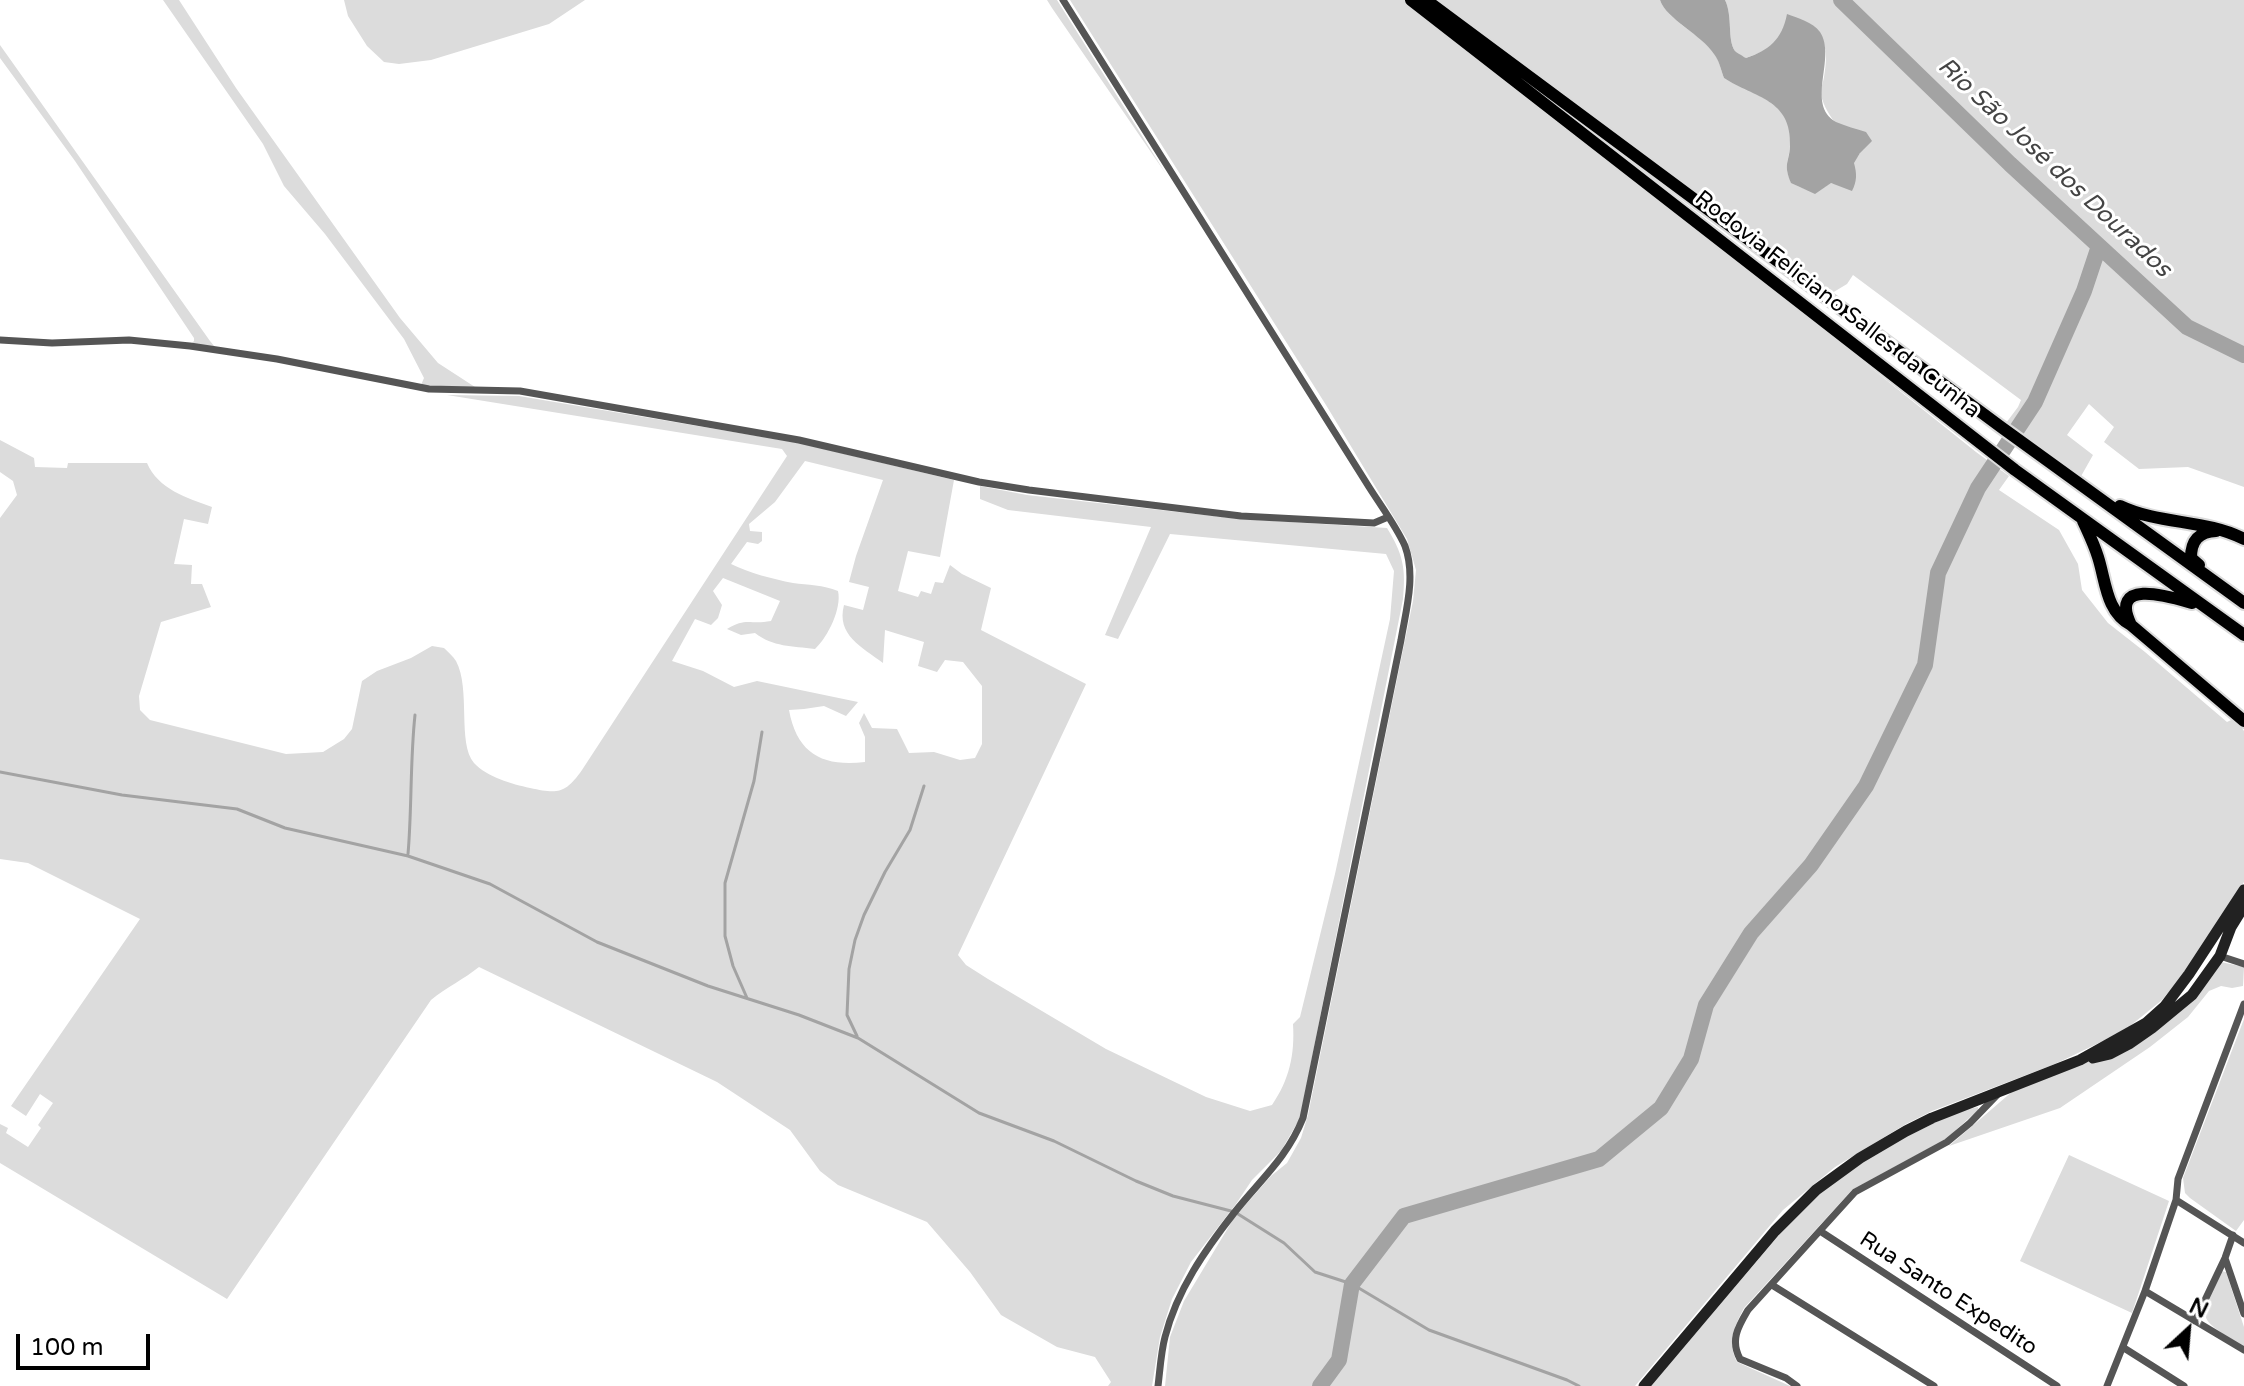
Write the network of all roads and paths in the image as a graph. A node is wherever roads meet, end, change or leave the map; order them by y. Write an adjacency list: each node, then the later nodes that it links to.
1 (1063, 0): 6 (street)
2 (1411, 0): 7 (main road, Rodovia Feliciano Salles da Cunha)
3 (1426, 0): 5 (main road, Rodovia Feliciano Salles da Cunha)
4 (0, 340): 6 (street)
5 (2079, 483): 8 (main road); 9 (main road, Rodovia Feliciano Salles da Cunha)
6 (1388, 517): 36 (street)
7 (2081, 518): 11 (main road, Rodovia Feliciano Salles da Cunha); 12 (main road)
8 (2240, 536): 9 (main road)
9 (2225, 590): 10 (main road, Rodovia Feliciano Salles da Cunha)
10 (2244, 603)
11 (2201, 605): 12 (main road); 13 (main road, Rodovia Feliciano Salles da Cunha)
12 (2131, 625): 14 (main road)
13 (2244, 635)
14 (2242, 720)
15 (2244, 890): 17 (main road)
16 (2244, 906): 18 (main road)
17 (2209, 944): 18 (main road); 20 (main road)
18 (2221, 954): 19 (street); 21 (main road)
19 (2244, 964)
20 (2189, 974): 21 (main road); 23 (main road)
21 (2201, 985): 23 (main road)
22 (2244, 1004): 25 (street)
23 (2080, 1060): 24 (main road)
24 (1999, 1093): 26 (street); 37 (main road)
25 (2176, 1200): 27 (street); 31 (street)
26 (1820, 1231): 30 (street); 40 (street, Rua Santo Expedito)
27 (2233, 1235): 28 (street); 29 (street)
28 (2244, 1243)
29 (2225, 1258): 32 (street); 33 (street)
30 (1772, 1285): 38 (street); 39 (street)
31 (2145, 1291): 33 (street); 34 (street)
32 (2244, 1314)
33 (2195, 1321): 35 (street)
34 (2124, 1348): 41 (street); 42 (street)
35 (2244, 1350)
36 (1158, 1386)
37 (1644, 1386)
38 (1797, 1386)
39 (1934, 1386)
40 (2057, 1386)
41 (2107, 1386)
42 (2184, 1386)

